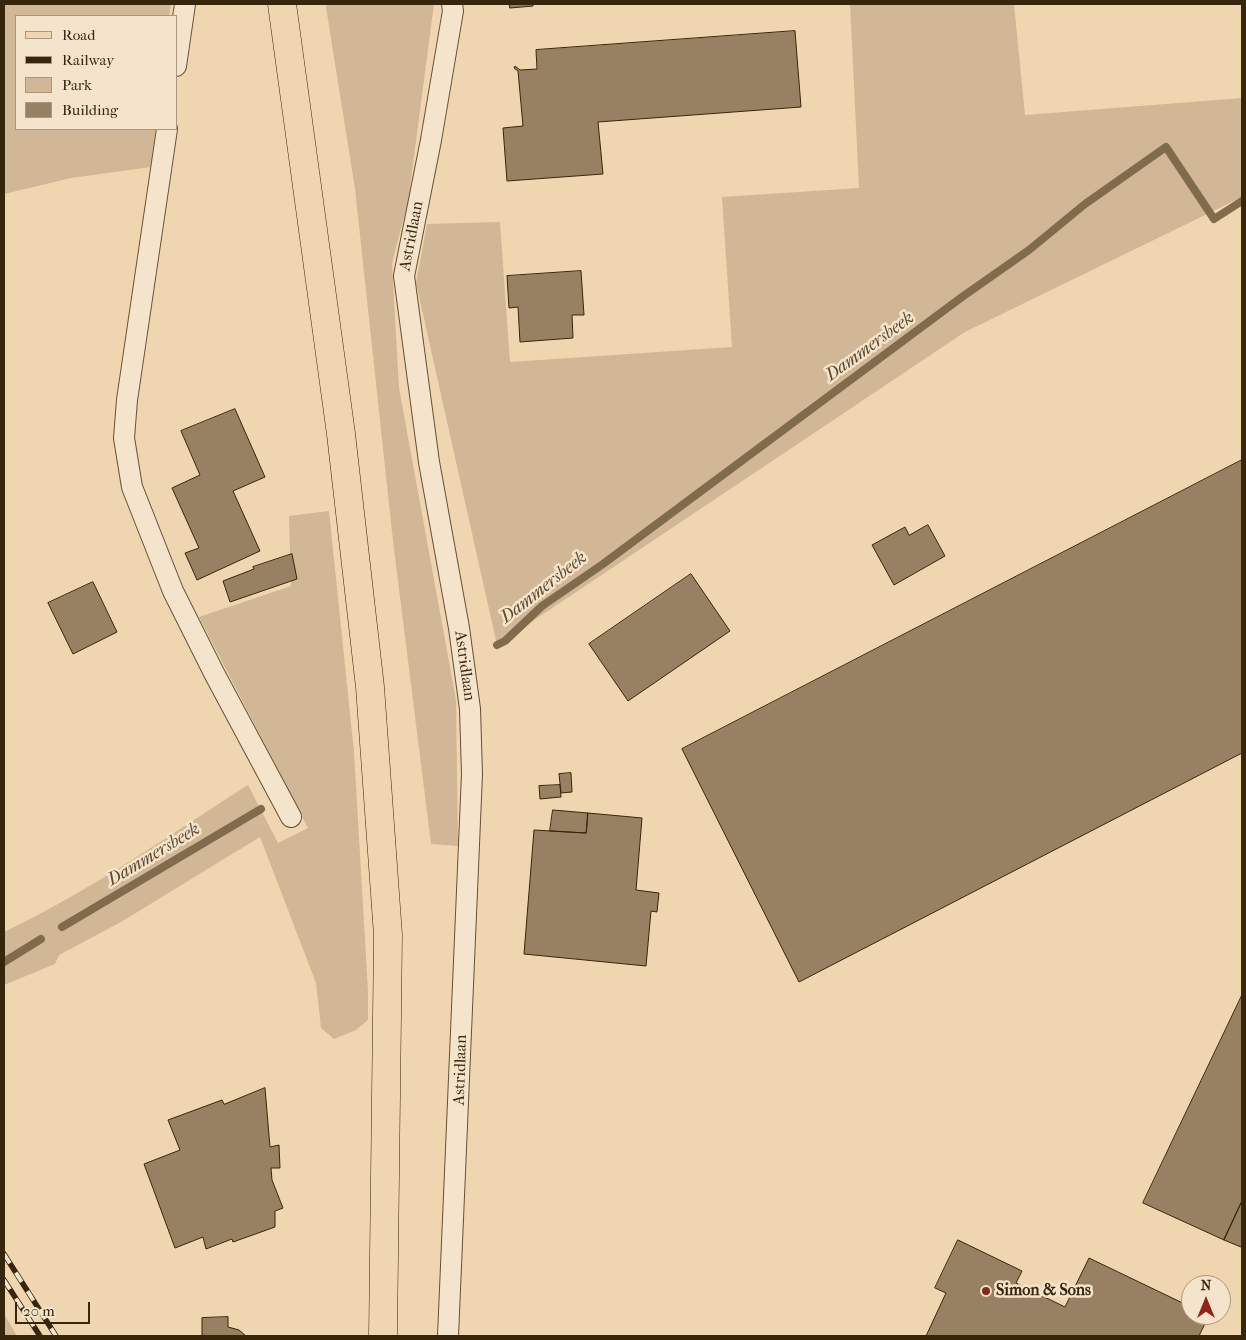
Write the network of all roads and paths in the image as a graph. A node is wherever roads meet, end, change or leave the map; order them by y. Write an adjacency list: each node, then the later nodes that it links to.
1 (185, 4): 4 (street)
2 (282, 4): 7 (main road)
3 (452, 4): 8 (street, Astridlaan)
4 (178, 52)
5 (167, 130): 6 (street)
6 (291, 817)
7 (383, 1336)
8 (448, 1336)

